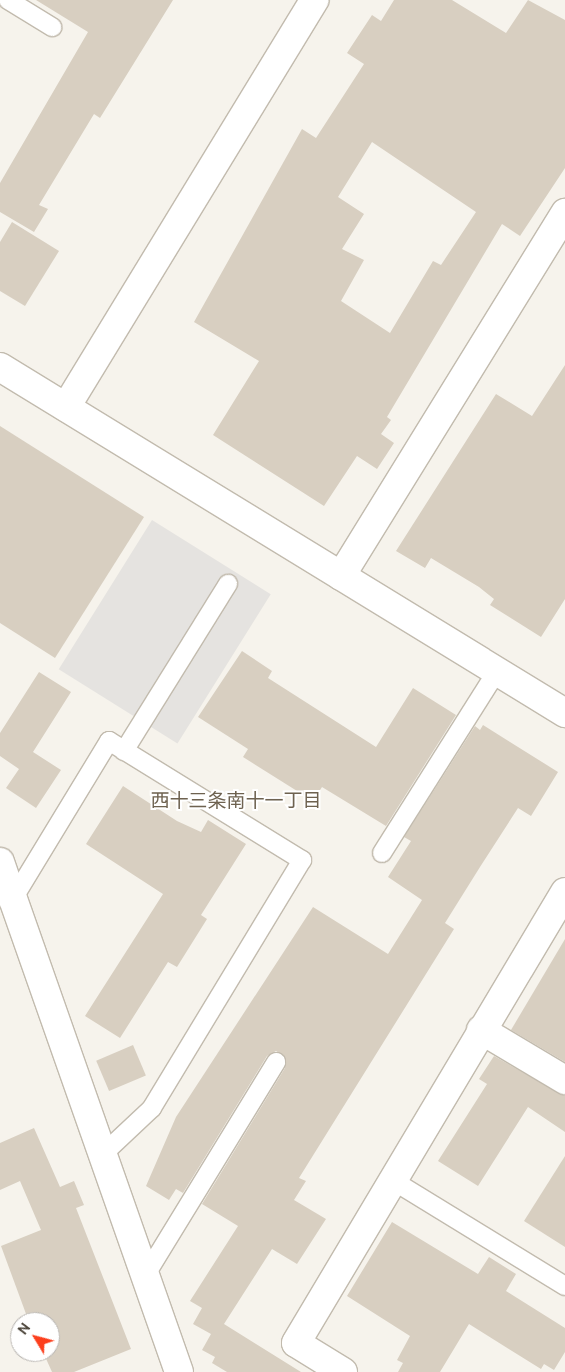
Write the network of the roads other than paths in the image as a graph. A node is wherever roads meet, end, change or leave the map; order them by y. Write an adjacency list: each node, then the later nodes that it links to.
1 (8, 0): 3 (lane)
2 (314, 0): 6 (street)
3 (52, 27)
4 (565, 213): 7 (street)
5 (0, 367): 6 (street)
6 (66, 407): 7 (street)
7 (341, 576): 9 (street)
8 (228, 584): 11 (lane)
9 (497, 672): 10 (street); 12 (lane)
10 (565, 714)
11 (124, 751): 15 (lane); 19 (lane)
12 (382, 853)
13 (0, 862): 15 (street)
14 (565, 892): 16 (street)
15 (13, 899): 19 (street)
16 (481, 1030): 18 (street); 20 (street)
17 (276, 1062): 21 (lane)
18 (565, 1080)
19 (103, 1154): 21 (street)
20 (392, 1180): 22 (lane); 24 (street)
21 (145, 1276): 23 (street)
22 (565, 1286)
23 (179, 1372)
24 (344, 1372)

